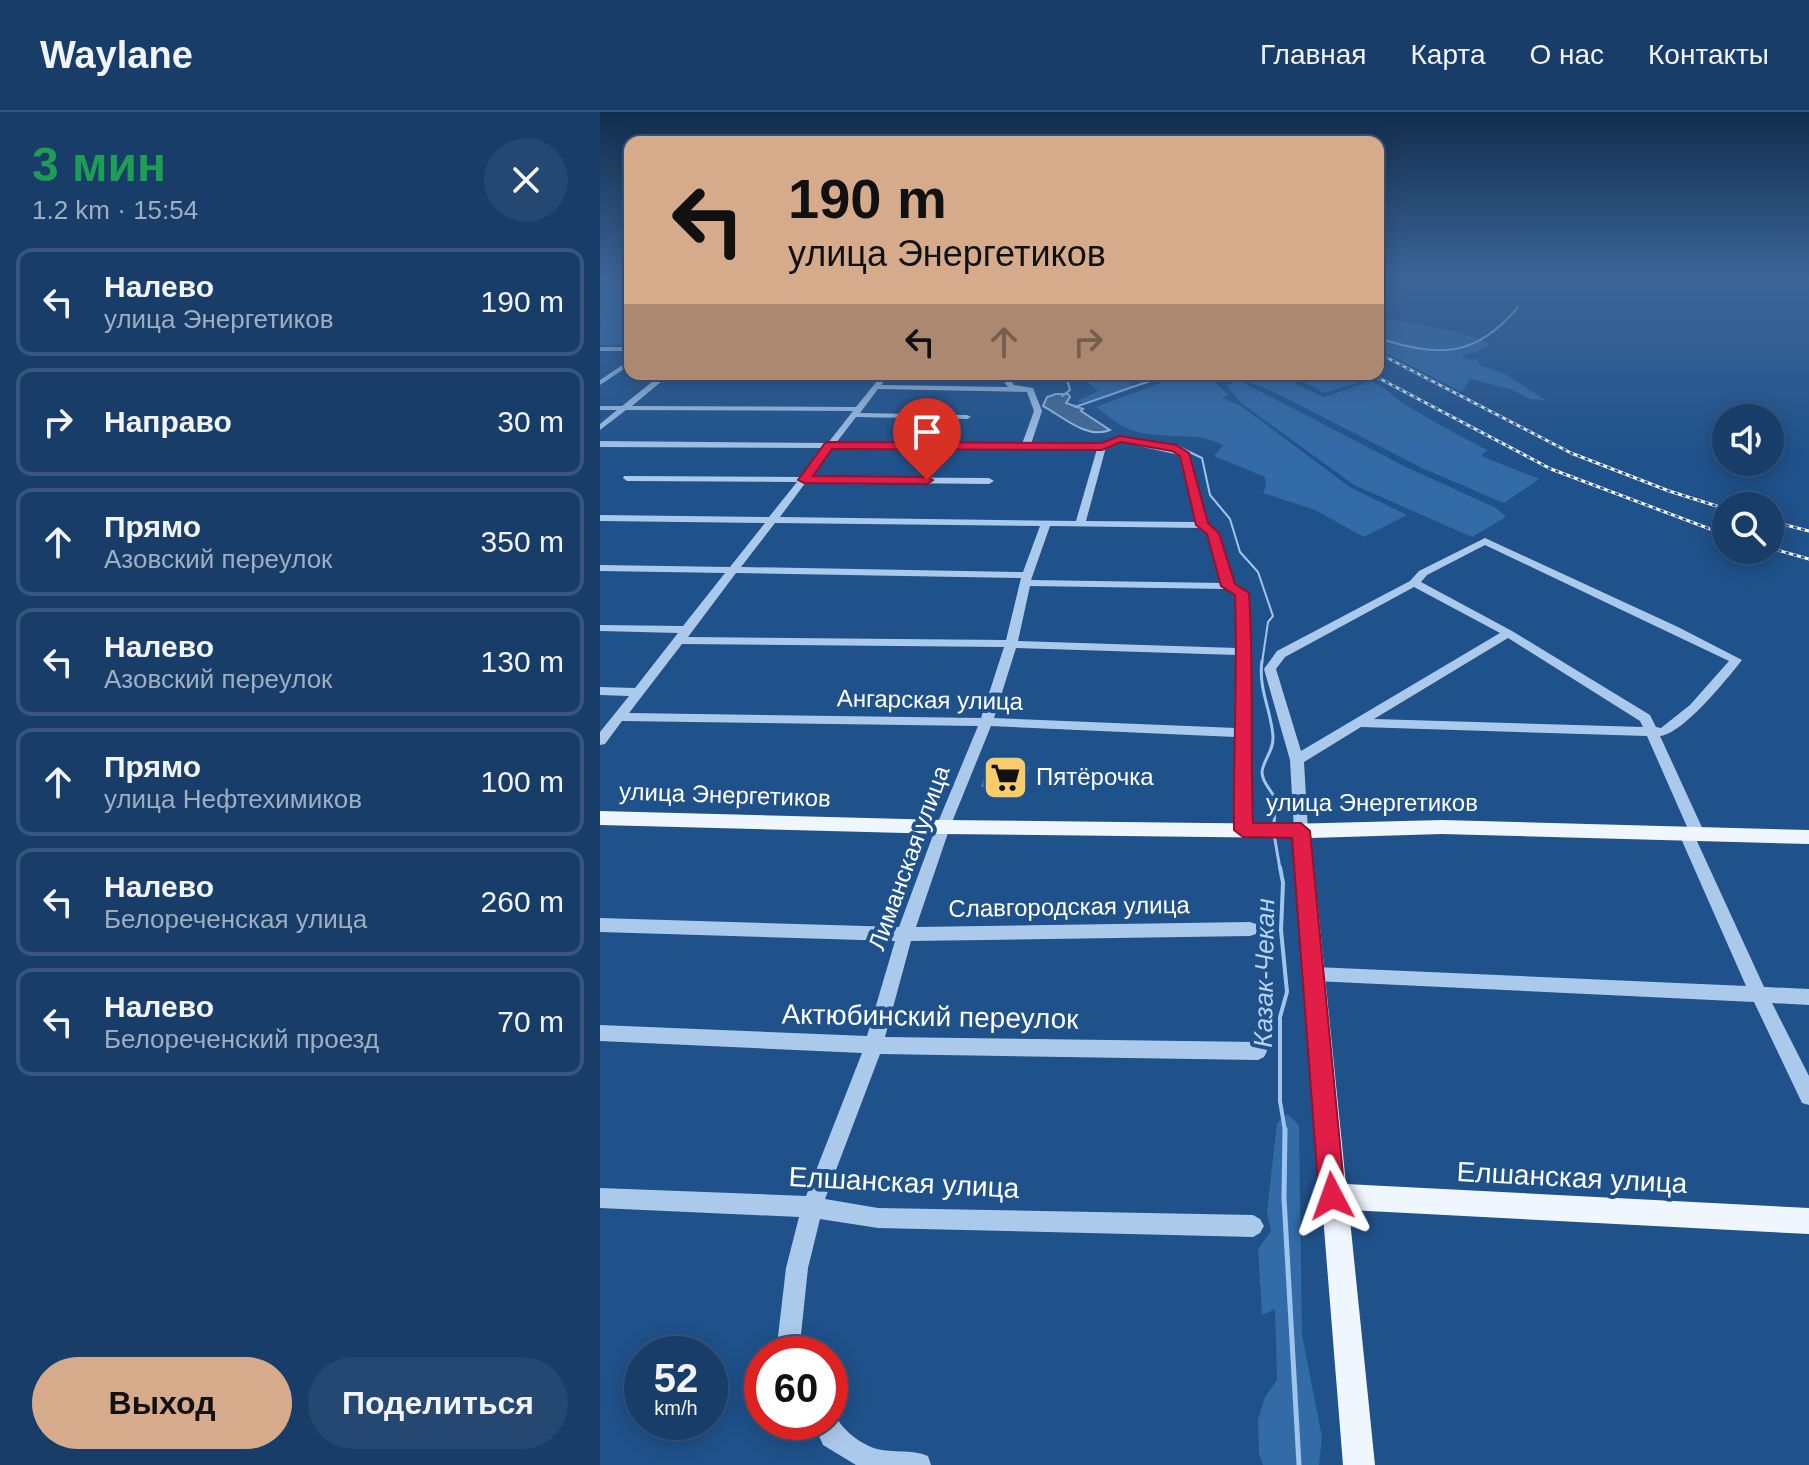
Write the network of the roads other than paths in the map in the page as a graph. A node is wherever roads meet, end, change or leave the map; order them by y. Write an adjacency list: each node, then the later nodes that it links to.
1 (600, 349): 2 (street)
2 (624, 349)
3 (624, 366): 7 (street)
4 (659, 380): 10 (street)
5 (881, 380): 8 (street); 11 (street)
6 (1007, 380): 8 (street)
7 (600, 383)
8 (1030, 390): 15 (street)
9 (600, 408): 10 (street)
10 (624, 409): 11 (street); 13 (street)
11 (855, 412): 12 (street); 16 (street)
12 (967, 417)
13 (600, 428)
14 (600, 444): 16 (street)
15 (1026, 445): 16 (street); 17 (street)
16 (828, 446): 19 (street)
17 (1102, 446): 24 (street); 25 (street)
18 (627, 478): 19 (street)
19 (804, 480): 20 (street); 22 (street)
20 (989, 481)
21 (600, 518): 22 (street)
22 (774, 519): 23 (street); 27 (street)
23 (1046, 524): 24 (street); 28 (street, Лиманская улица)
24 (1080, 524): 25 (street)
25 (1202, 525): 30 (street)
26 (600, 568): 27 (street)
27 (733, 572): 28 (street); 33 (street)
28 (1027, 579): 30 (street); 34 (street, Лиманская улица)
29 (1414, 583): 32 (street); 42 (street); 44 (street)
30 (1228, 586): 35 (street)
31 (600, 628): 33 (street)
32 (1508, 633): 40 (street); 42 (street)
33 (684, 635): 34 (street); 37 (street)
34 (1011, 644): 35 (street); 39 (street, Лиманская улица)
35 (1245, 652): 41 (street)
36 (600, 691): 37 (street)
37 (639, 692): 38 (street)
38 (618, 717): 39 (street, Ангарская улица); 43 (street)
39 (986, 722): 41 (street, Ангарская улица); 46 (street, Лиманская улица)
40 (1360, 723): 42 (street); 44 (street)
41 (1241, 733): 47 (street)
42 (1650, 734): 49 (street)
43 (600, 741)
44 (1297, 760): 48 (street)
45 (600, 818): 46 (main road, улица Энергетиков)
46 (943, 827): 47 (main road, улица Энергетиков); 53 (street, Лиманская улица)
47 (1250, 830): 48 (main road, улица Энергетиков)
48 (1295, 831): 49 (main road, улица Энергетиков); 54 (main road)
49 (1692, 834): 50 (main road, улица Энергетиков); 55 (street)
50 (1809, 837)
51 (600, 925): 53 (street, Славгородская улица)
52 (1250, 929): 53 (street, Славгородская улица)
53 (905, 934): 58 (street, Лиманская улица)
54 (1315, 974): 55 (street); 61 (main road)
55 (1759, 995): 56 (street); 60 (street)
56 (1809, 997)
57 (600, 1033): 58 (street, Актюбинский переулок)
58 (874, 1045): 59 (street, Актюбинский переулок); 63 (street, Лиманская улица)
59 (1258, 1051)
60 (1809, 1096)
61 (1332, 1196): 64 (main road, Елшанская улица); 69 (main road)
62 (600, 1198): 63 (street, Елшанская улица)
63 (812, 1207): 65 (street, Елшанская улица); 66 (street, Лиманская улица)
64 (1809, 1221)
65 (1253, 1226)
66 (789, 1336)
67 (838, 1440): 68 (street)
68 (919, 1465)
69 (1359, 1465)

